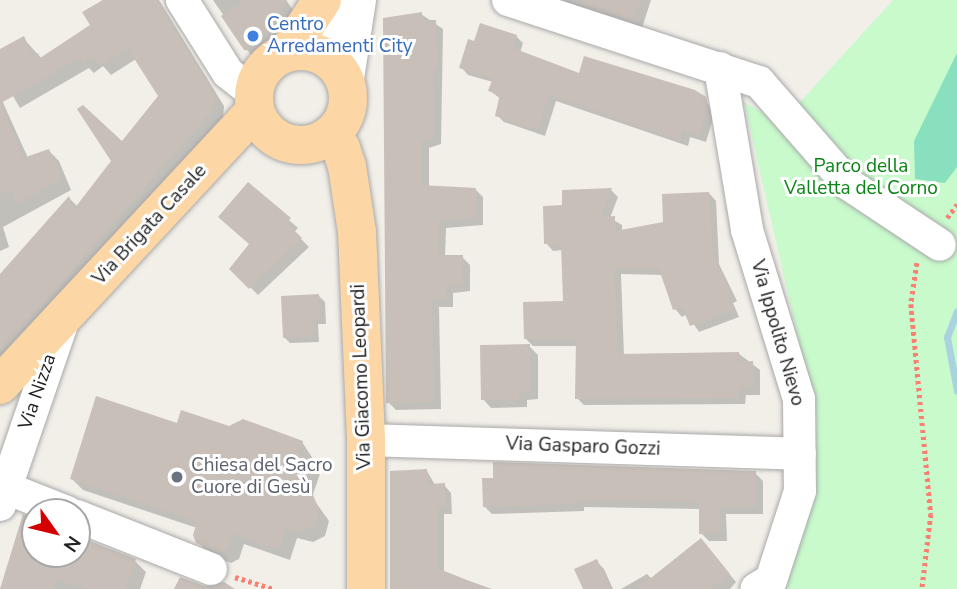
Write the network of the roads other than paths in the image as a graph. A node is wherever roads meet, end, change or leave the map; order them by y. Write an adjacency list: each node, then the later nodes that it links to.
1 (182, 0): 8 (street)
2 (322, 0): 8 (main road)
3 (351, 0): 8 (street, Via Brigata Casale)
4 (360, 0): 7 (street)
5 (508, 0): 6 (street)
6 (720, 68): 10 (street); 14 (street, Via Ippolito Nievo)
7 (346, 85): 8 (main road); 9 (main road)
8 (264, 90): 9 (main road); 11 (main road, Via Brigata Casale)
9 (330, 148): 13 (main road, Via Giacomo Leopardi)
10 (935, 243)
11 (63, 319): 12 (main road, Via Brigata Casale); 15 (street, Via Nizza)
12 (0, 385)
13 (366, 440): 14 (street, Via Gasparo Gozzi); 20 (main road, Via Giacomo Leopardi)
14 (800, 454): 19 (street, Via Ippolito Nievo)
15 (3, 496): 16 (street)
16 (21, 500)
17 (91, 522): 18 (street)
18 (211, 569)
19 (765, 586)
20 (366, 589)

